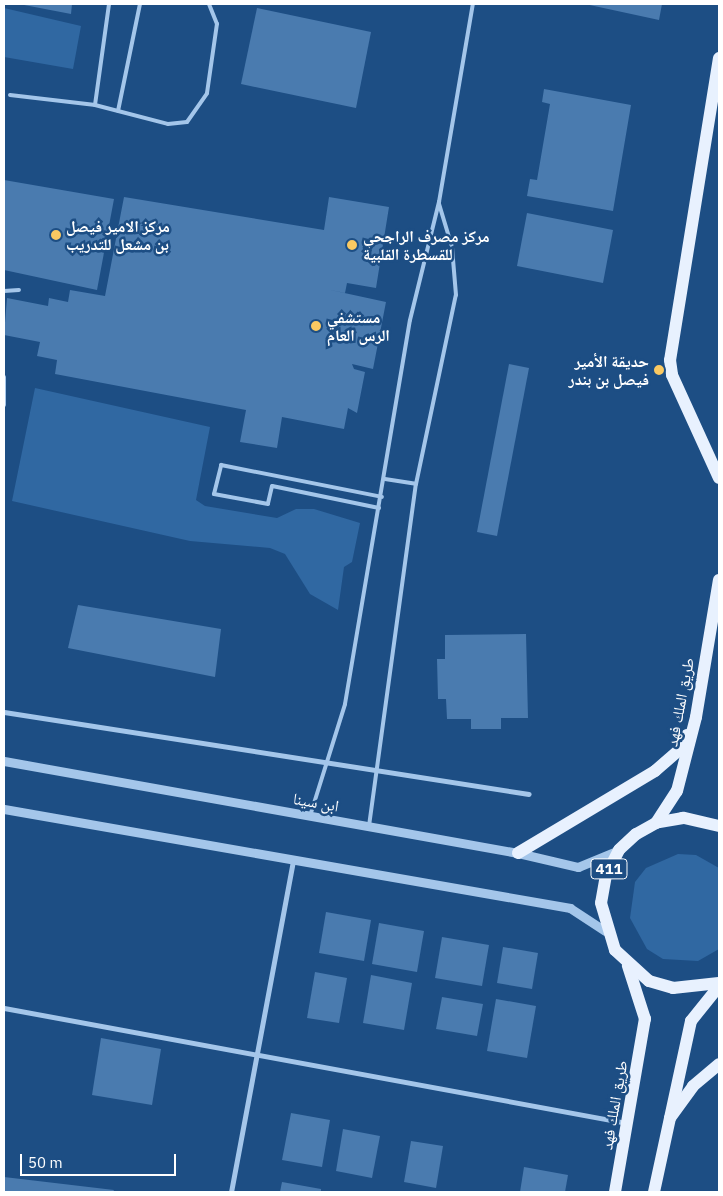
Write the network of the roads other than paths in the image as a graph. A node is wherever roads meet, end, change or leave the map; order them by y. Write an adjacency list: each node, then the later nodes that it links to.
1 (109, 4): 7 (lane)
2 (140, 4): 8 (lane)
3 (209, 4): 8 (lane)
4 (474, 4): 9 (lane)
5 (719, 58): 14 (main road)
6 (10, 95): 7 (lane)
7 (94, 105): 8 (lane)
8 (118, 111)
9 (439, 202): 15 (lane); 16 (lane)
10 (20, 290): 11 (lane)
11 (4, 291)
12 (4, 377): 13 (lane)
13 (4, 405)
14 (719, 478)
15 (385, 479): 16 (lane); 17 (lane)
16 (416, 484): 24 (lane)
17 (382, 496): 18 (lane); 18 (lane)
18 (380, 508): 23 (lane)
19 (719, 580): 21 (main road, طريق الملك فهد / 411)
20 (4, 712): 23 (street)
21 (696, 717): 28 (main road, طريق الملك فهد / 411); 32 (main road)
22 (4, 762): 27 (street, ابن سينا)
23 (324, 764): 24 (street); 27 (lane)
24 (377, 773): 25 (street); 29 (lane)
25 (529, 794)
26 (4, 809): 33 (street)
27 (310, 816): 29 (street, ابن سينا)
28 (656, 823): 30 (main road, 411); 31 (main road, 411)
29 (369, 826): 32 (street, ابن سينا)
30 (719, 826)
31 (619, 850): 32 (street, ابن سينا); 34 (main road, 411)
32 (518, 852)
33 (293, 861): 34 (street); 38 (street)
34 (605, 931): 35 (main road, 411)
35 (628, 966): 36 (main road, 411); 40 (main road, طريق الملك فهد / 411)
36 (719, 984): 41 (main road, 411)
37 (4, 1008): 38 (street)
38 (257, 1057): 40 (street); 42 (street)
39 (719, 1064): 41 (main road)
40 (627, 1123): 43 (main road, طريق الملك فهد / 411)
41 (666, 1124): 44 (main road, 411)
42 (231, 1192)
43 (615, 1192)
44 (654, 1192)

